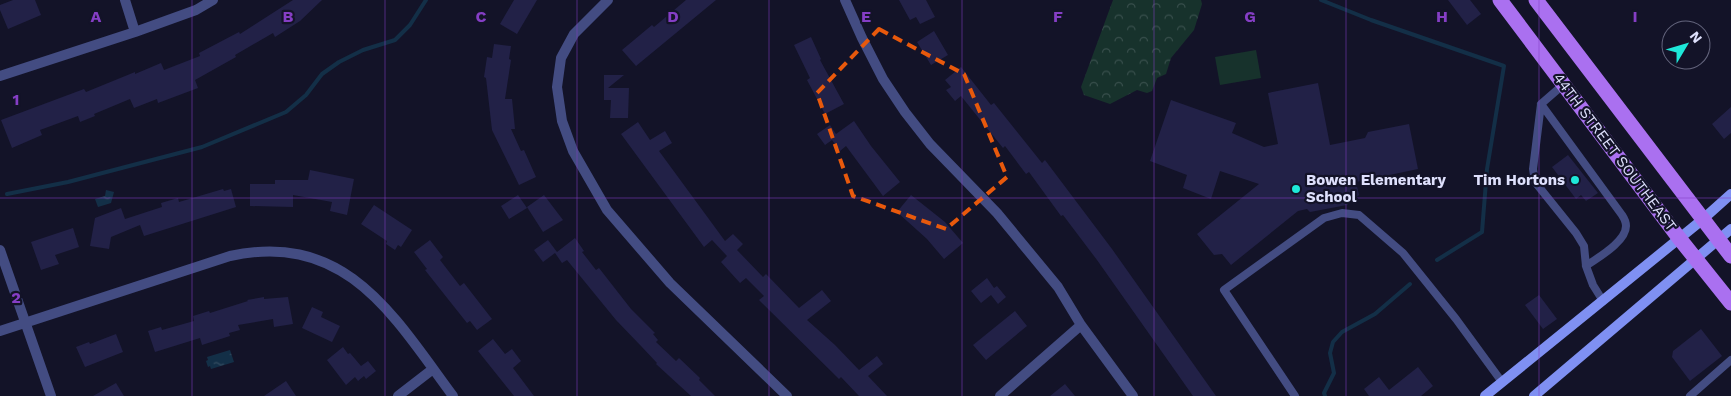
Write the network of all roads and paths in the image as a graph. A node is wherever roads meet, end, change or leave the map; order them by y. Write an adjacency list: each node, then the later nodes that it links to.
1 (125, 0): 7 (street)
2 (213, 0): 7 (street)
3 (608, 0): 31 (street)
4 (845, 0): 23 (street)
5 (1500, 0): 9 (main road, 44TH STREET SOUTHEAST)
6 (1536, 1): 12 (main road, 44TH STREET SOUTHEAST)
7 (135, 32): 8 (street)
8 (0, 76)
9 (1564, 84): 10 (lane); 14 (main road, 44TH STREET SOUTHEAST)
10 (1541, 104): 19 (lane); 19 (lane)
11 (1731, 194): 12 (main road)
12 (1702, 220): 14 (main road); 15 (main road, 44TH STREET SOUTHEAST)
13 (1731, 229): 15 (main road)
14 (1679, 238): 18 (main road, 44TH STREET SOUTHEAST); 20 (main road)
15 (1718, 240): 17 (main road, 44TH STREET SOUTHEAST); 18 (main road)
16 (0, 250): 22 (street)
17 (1731, 256)
18 (1696, 259): 21 (main road, 44TH STREET SOUTHEAST); 36 (main road)
19 (1586, 266): 20 (lane)
20 (1603, 301): 27 (main road)
21 (1731, 303)
22 (24, 323): 24 (street); 26 (street); 28 (street)
23 (1081, 325): 32 (street); 33 (street)
24 (0, 331)
25 (1731, 360): 37 (lane)
26 (433, 369): 29 (street); 30 (street)
27 (1502, 382): 34 (lane); 35 (main road)
28 (51, 396)
29 (398, 396)
30 (453, 396)
31 (787, 396)
32 (1000, 396)
33 (1134, 396)
34 (1295, 396)
35 (1486, 396)
36 (1534, 396)
37 (1690, 396)

